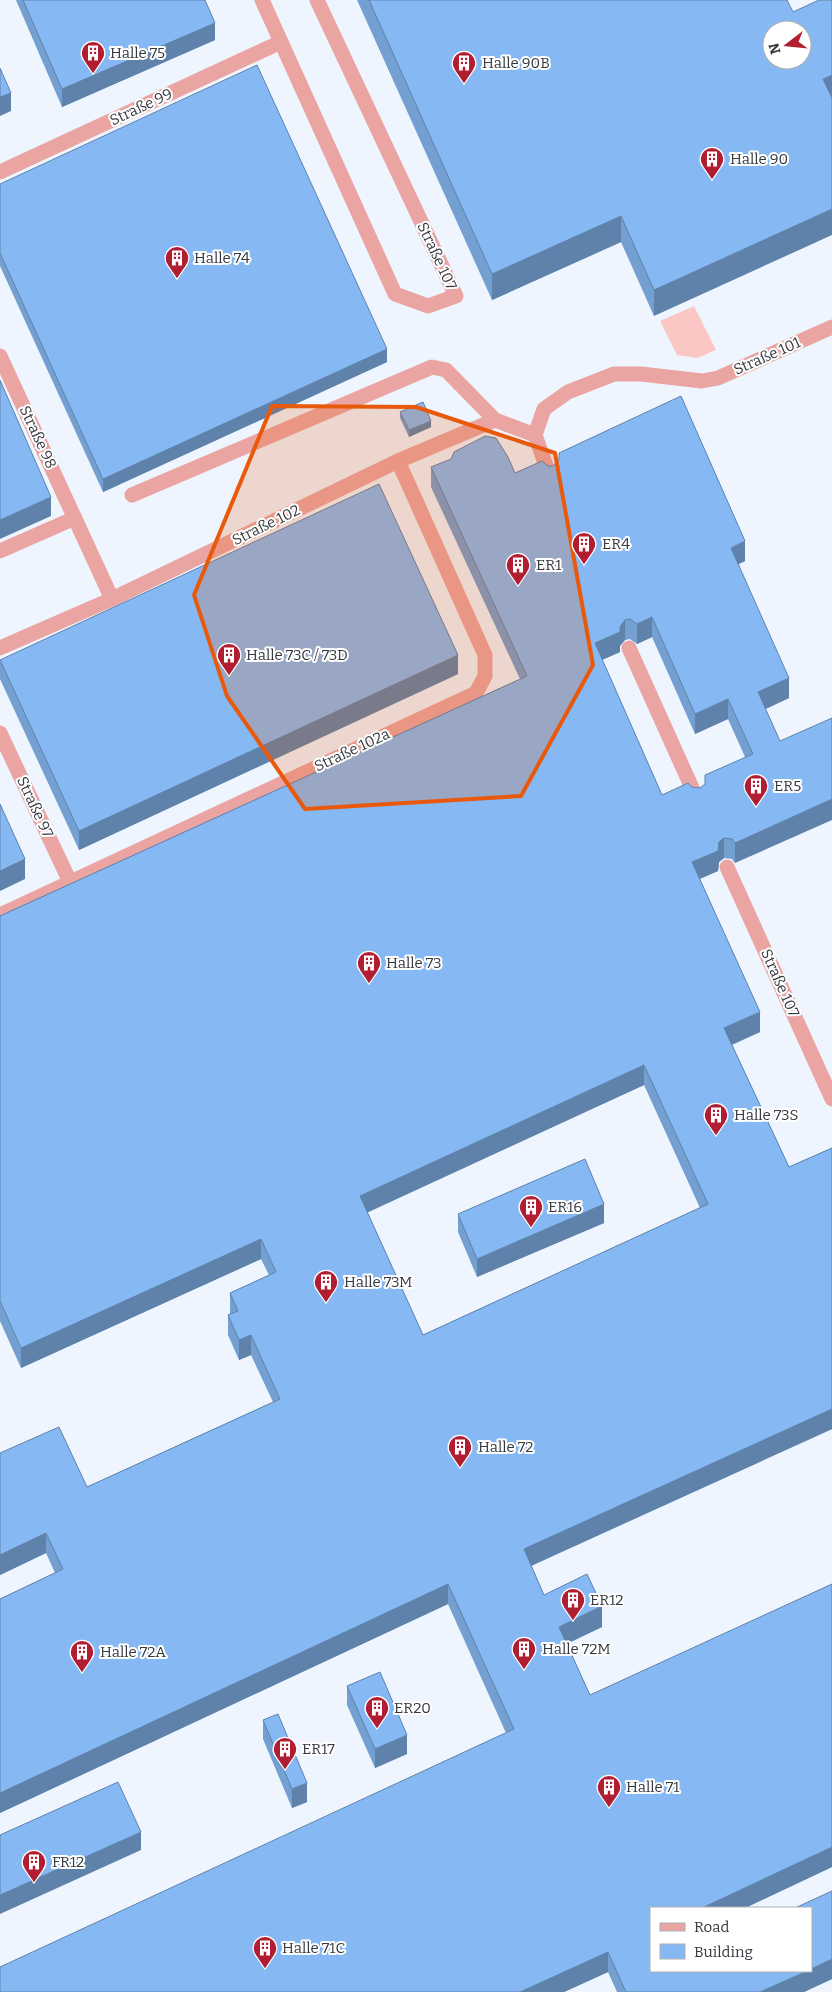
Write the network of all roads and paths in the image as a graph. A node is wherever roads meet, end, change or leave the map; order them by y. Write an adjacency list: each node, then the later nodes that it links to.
1 (262, 0): 3 (street, Straße 107)
2 (317, 0): 3 (street, Straße 107)
3 (281, 42): 4 (street, Straße 99)
4 (0, 172)
5 (832, 327): 8 (street, Straße 101)
6 (0, 356): 12 (street, Straße 98)
7 (495, 420): 8 (street); 9 (street, Straße 102); 11 (street)
8 (534, 435): 10 (street)
9 (398, 462): 14 (street, Straße 102); 20 (street, Straße 102a)
10 (550, 477)
11 (132, 496)
12 (75, 518): 13 (street); 14 (street, Straße 98)
13 (0, 551)
14 (112, 599): 15 (street, Straße 102)
15 (0, 648)
16 (629, 648): 18 (street)
17 (0, 733): 20 (street, Straße 97)
18 (697, 799)
19 (727, 867): 22 (street, Straße 107)
20 (70, 882): 21 (street, Straße 102a)
21 (0, 915)
22 (832, 1099)

